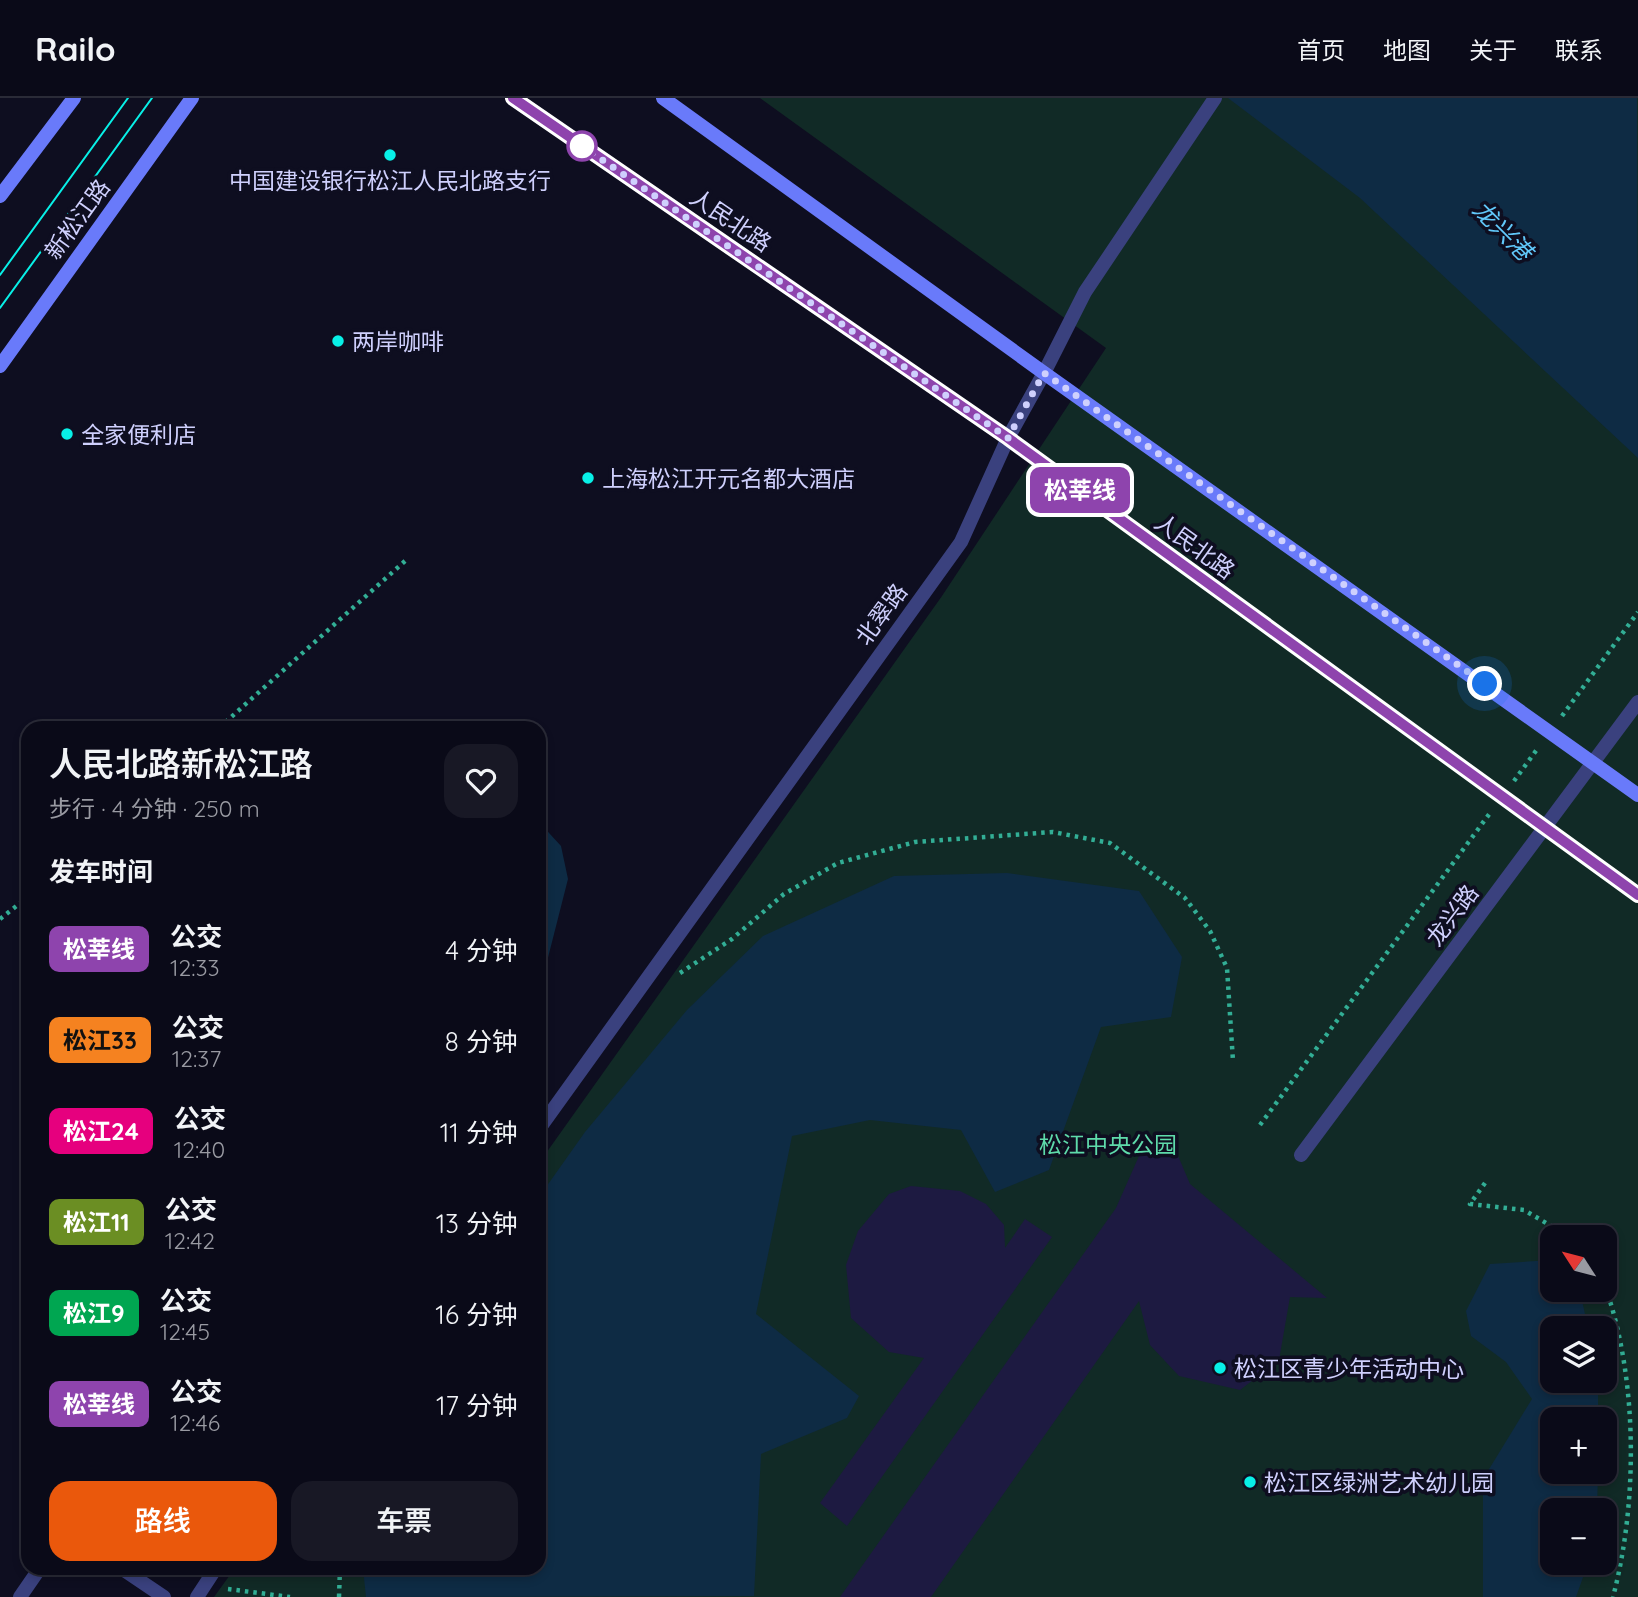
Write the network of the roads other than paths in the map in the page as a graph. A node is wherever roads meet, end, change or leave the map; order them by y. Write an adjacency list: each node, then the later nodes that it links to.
1 (74, 98): 6 (main road)
2 (192, 98): 7 (main road, 新松江路)
3 (513, 98): 9 (main road, 人民北路)
4 (663, 98): 8 (main road)
5 (1215, 98): 8 (street, 北翠路)
6 (0, 197)
7 (0, 366)
8 (1044, 373): 9 (street, 北翠路); 11 (main road)
9 (1008, 438): 13 (main road, 人民北路); 15 (street, 北翠路)
10 (1638, 702): 11 (street, 龙兴路)
11 (1594, 763): 12 (main road); 13 (street, 龙兴路)
12 (1638, 795)
13 (1545, 828): 14 (main road, 人民北路); 16 (street, 龙兴路)
14 (1638, 895)
15 (546, 1119)
16 (1301, 1155)
17 (35, 1575): 20 (street)
18 (131, 1575): 21 (street)
19 (211, 1575): 22 (street)
20 (20, 1597)
21 (164, 1597)
22 (197, 1597)

